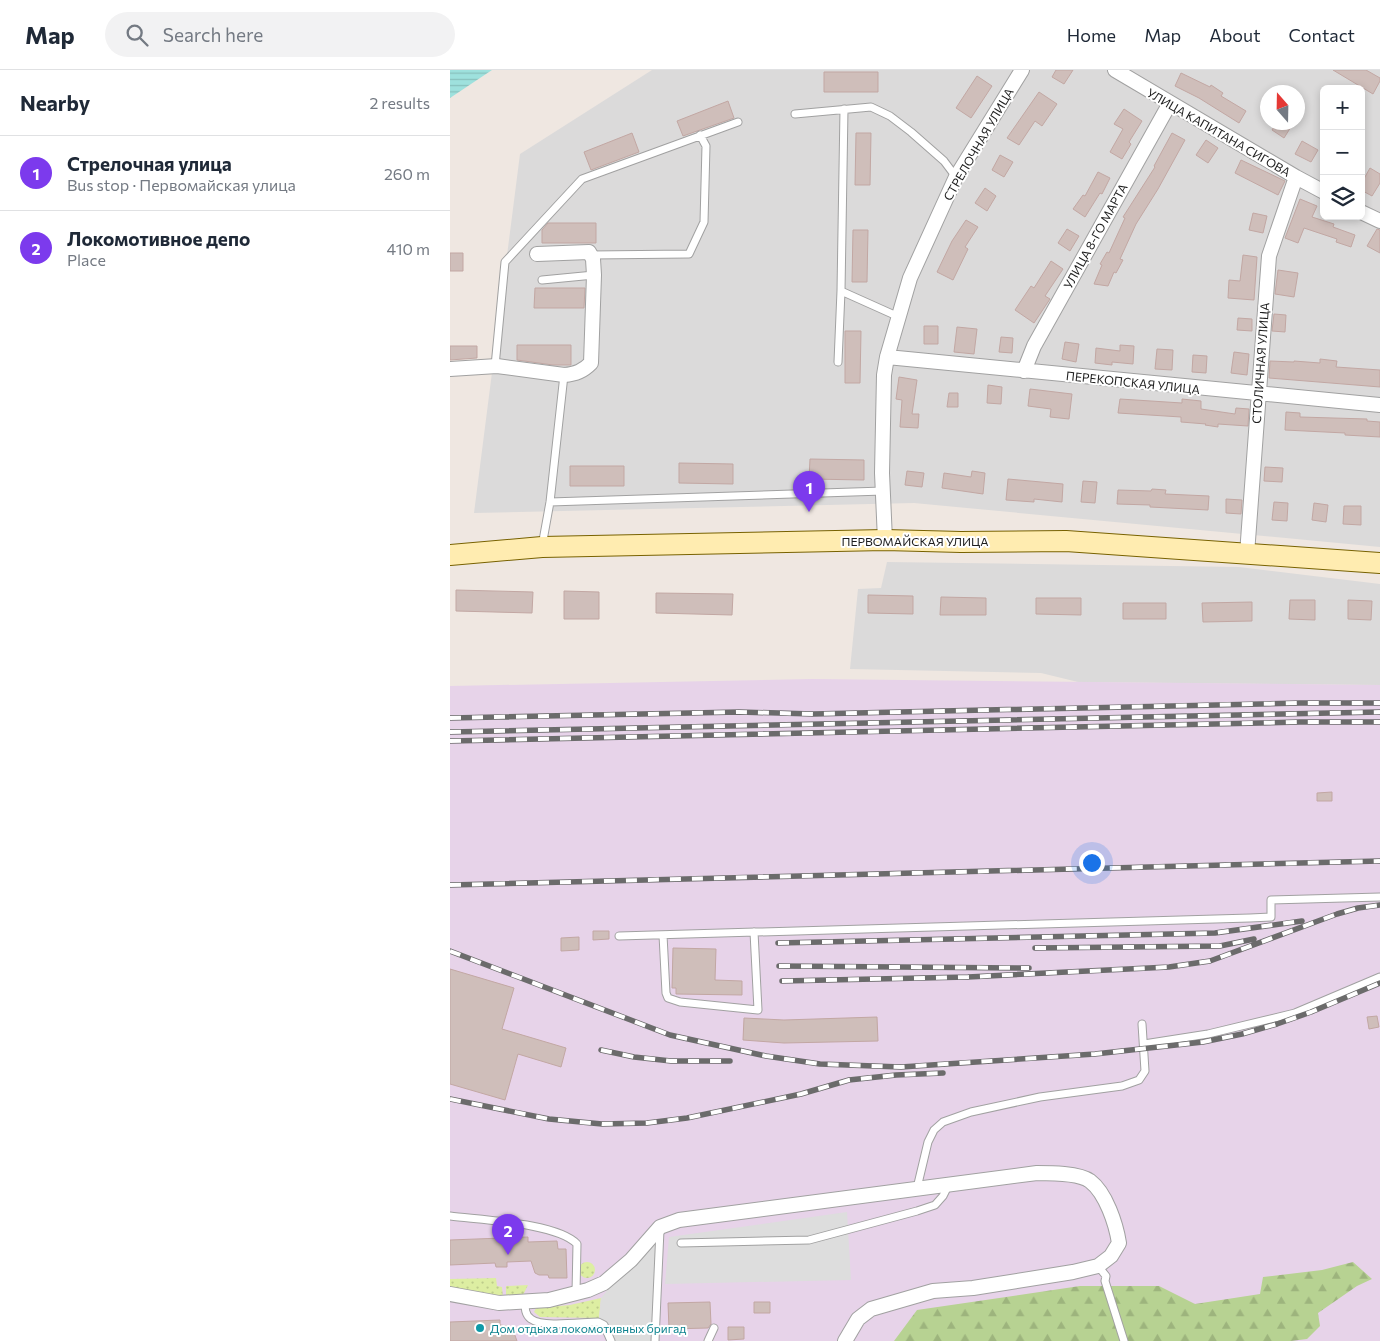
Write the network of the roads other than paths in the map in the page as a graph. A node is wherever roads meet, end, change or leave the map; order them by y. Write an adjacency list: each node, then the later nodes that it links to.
1 (1022, 70): 8 (street, СТРЕЛОЧНАЯ УЛИЦА)
2 (1115, 70): 3 (street, УЛИЦА КАПИТАНА СИГОВА)
3 (1170, 103): 9 (street, УЛИЦА КАПИТАНА СИГОВА); 23 (street, УЛИЦА 8-ГО МАРТА)
4 (844, 109): 5 (lane); 8 (lane); 17 (lane)
5 (795, 114)
6 (738, 122): 7 (lane)
7 (700, 135): 14 (lane); 21 (lane)
8 (956, 177): 18 (street, СТРЕЛОЧНАЯ УЛИЦА)
9 (1296, 177): 10 (street, УЛИЦА КАПИТАНА СИГОВА); 25 (street, СТОЛИЧНАЯ УЛИЦА)
10 (1320, 190)
11 (1365, 214): 12 (street)
12 (1380, 222)
13 (537, 254): 14 (street)
14 (591, 255): 15 (street)
15 (594, 275): 16 (lane); 24 (street)
16 (542, 280)
17 (841, 291): 18 (lane); 20 (lane)
18 (898, 317): 19 (street, СТРЕЛОЧНАЯ УЛИЦА)
19 (887, 357): 23 (street, ПЕРЕКОПСКАЯ УЛИЦА); 27 (street, СТРЕЛОЧНАЯ УЛИЦА)
20 (838, 362)
21 (494, 366): 22 (street); 24 (street)
22 (450, 369)
23 (1024, 371): 25 (street, ПЕРЕКОПСКАЯ УЛИЦА)
24 (564, 375): 28 (lane)
25 (1258, 394): 26 (street, ПЕРЕКОПСКАЯ УЛИЦА); 31 (street, СТОЛИЧНАЯ УЛИЦА)
26 (1380, 405)
27 (883, 491): 28 (lane); 29 (street, СТРЕЛОЧНАЯ УЛИЦА)
28 (550, 502): 30 (lane)
29 (885, 540): 30 (main road, ПЕРВОМАЙСКАЯ УЛИЦА); 31 (main road, ПЕРВОМАЙСКАЯ УЛИЦА)
30 (542, 546): 32 (main road, ПЕРВОМАЙСКАЯ УЛИЦА)
31 (1247, 554): 33 (main road, ПЕРВОМАЙСКАЯ УЛИЦА)
32 (450, 555)
33 (1380, 563)
34 (1380, 897): 35 (lane)
35 (754, 932): 36 (lane); 36 (lane)
36 (663, 935): 37 (lane)
37 (619, 936)
38 (1380, 977): 40 (lane)
39 (1142, 1024): 40 (lane)
40 (1144, 1044): 42 (lane)
41 (948, 1186): 42 (street); 45 (lane); 46 (street)
42 (917, 1188): 44 (street)
43 (450, 1216): 47 (lane)
44 (660, 1227): 47 (street); 52 (lane)
45 (681, 1243)
46 (1098, 1266): 54 (street); 55 (lane)
47 (576, 1293): 49 (street)
48 (450, 1294): 49 (street)
49 (524, 1302): 51 (lane)
50 (714, 1328): 53 (lane)
51 (611, 1341)
52 (655, 1341)
53 (708, 1341)
54 (845, 1341)
55 (1124, 1341)

